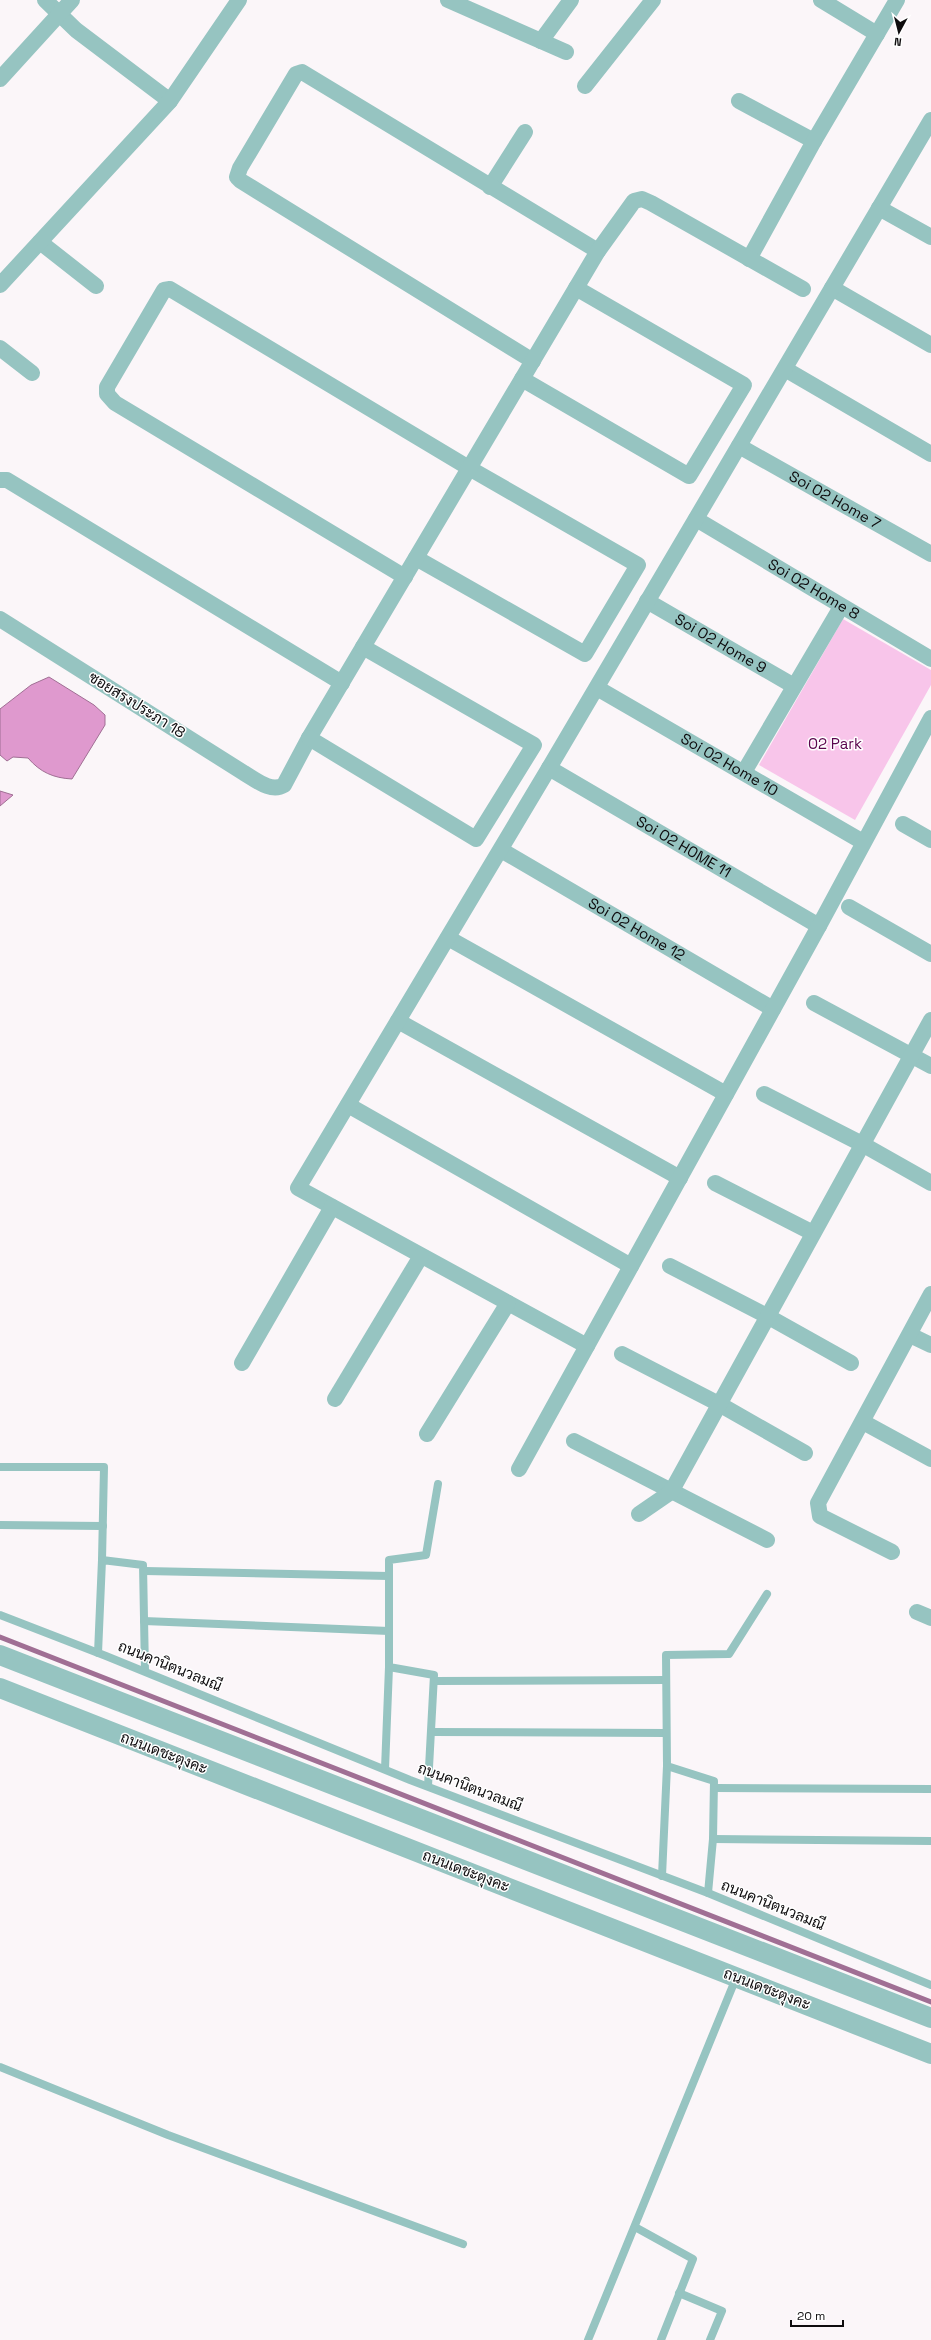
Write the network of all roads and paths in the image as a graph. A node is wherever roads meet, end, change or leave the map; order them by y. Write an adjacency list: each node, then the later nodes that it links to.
1 (44, 0): 9 (street)
2 (72, 0): 9 (street)
3 (239, 0): 15 (street)
4 (448, 0): 11 (street)
5 (571, 0): 11 (street)
6 (653, 0): 14 (street)
7 (821, 0): 10 (street)
8 (897, 0): 10 (street)
9 (61, 14): 13 (street); 15 (street)
10 (877, 34): 19 (street)
11 (542, 41): 12 (street)
12 (566, 52)
13 (0, 79)
14 (586, 86)
15 (170, 101): 23 (street)
16 (739, 101): 19 (street)
17 (929, 128): 21 (street)
18 (525, 132): 20 (street)
19 (814, 141): 25 (street)
20 (490, 187): 24 (street); 33 (street)
21 (879, 208): 22 (street); 29 (street)
22 (931, 237)
23 (40, 242): 26 (street); 27 (street)
24 (598, 251): 25 (street); 28 (street)
25 (749, 259): 30 (street)
26 (0, 285)
27 (96, 286)
28 (576, 288): 33 (street); 36 (street)
29 (832, 288): 31 (street); 34 (street)
30 (803, 289)
31 (931, 345)
32 (0, 348): 35 (street)
33 (533, 361): 36 (street)
34 (785, 369): 37 (street); 38 (street)
35 (32, 373)
36 (522, 379): 39 (street)
37 (739, 446): 41 (street); 42 (street, Soi O2 Home 7)
38 (931, 454)
39 (469, 468): 43 (street); 43 (street); 44 (street)
40 (0, 480): 50 (street)
41 (696, 519): 45 (street); 46 (street, Soi O2 Home 8)
42 (931, 554)
43 (416, 558): 44 (street)
44 (405, 577): 48 (street)
45 (647, 601): 51 (street, Soi O2 Home 9); 52 (street)
46 (841, 606): 49 (street, Soi O2 Home 8); 51 (street)
47 (0, 619): 54 (street, ซอยสรงประภา 18)
48 (363, 647): 50 (street); 54 (street)
49 (931, 659)
50 (342, 683): 54 (street)
51 (794, 686): 56 (street)
52 (596, 688): 55 (street); 56 (street, Soi O2 Home 10)
53 (931, 718): 59 (street)
54 (309, 738)
55 (549, 768): 60 (street); 62 (street, Soi O2 HOME 11)
56 (744, 772): 59 (street, Soi O2 Home 10)
57 (903, 824): 58 (street)
58 (931, 840)
59 (863, 842): 62 (street)
60 (501, 850): 63 (street); 66 (street, Soi O2 Home 12)
61 (849, 907): 64 (street)
62 (819, 926): 66 (street)
63 (448, 938): 68 (street); 71 (street)
64 (931, 954)
65 (814, 1003): 69 (street)
66 (773, 1009): 71 (street)
67 (931, 1020): 69 (street)
68 (398, 1021): 73 (street); 75 (street)
69 (912, 1054): 70 (street); 74 (street)
70 (931, 1066)
71 (726, 1094): 75 (street)
72 (764, 1094): 74 (street)
73 (348, 1104): 78 (street); 81 (street)
74 (862, 1144): 77 (street); 79 (street)
75 (680, 1178): 81 (street)
76 (715, 1183): 79 (street)
77 (931, 1184)
78 (332, 1207): 80 (street); 90 (street)
79 (813, 1233): 85 (street)
80 (421, 1256): 84 (street); 92 (street)
81 (631, 1266): 88 (street)
82 (670, 1266): 85 (street)
83 (931, 1294): 86 (street)
84 (508, 1303): 88 (street); 95 (street)
85 (768, 1316): 91 (street); 93 (street)
86 (910, 1335): 87 (street); 94 (street)
87 (931, 1344)
88 (587, 1346): 100 (street)
89 (622, 1354): 93 (street)
90 (242, 1363)
91 (851, 1363)
92 (335, 1399)
93 (719, 1404): 97 (street); 102 (street)
94 (863, 1422): 98 (street); 107 (street)
95 (428, 1434)
96 (574, 1441): 102 (street)
97 (805, 1453)
98 (931, 1458)
99 (0, 1466): 105 (lane)
100 (519, 1469)
101 (438, 1484): 110 (lane)
102 (671, 1492): 103 (street); 106 (street)
103 (639, 1514)
104 (0, 1524): 105 (lane)
105 (103, 1526): 108 (lane)
106 (767, 1540)
107 (892, 1552)
108 (102, 1560): 109 (lane); 115 (lane)
109 (144, 1571): 110 (lane); 113 (lane)
110 (389, 1576): 114 (lane)
111 (767, 1594): 119 (lane)
112 (0, 1615): 115 (lane, ถนนคานิตนวลมณี)
113 (144, 1621): 114 (lane); 118 (lane)
114 (389, 1630): 117 (lane)
115 (98, 1652): 118 (lane, ถนนคานิตนวลมณี)
116 (0, 1655): 129 (street, ถนนเดชะตุงคะ)
117 (389, 1667): 120 (lane); 125 (lane)
118 (144, 1671): 125 (lane, ถนนคานิตนวลมณี)
119 (666, 1680): 120 (lane); 123 (lane)
120 (434, 1681): 122 (lane)
121 (0, 1688): 130 (street, ถนนเดชะตุงคะ)
122 (432, 1732): 123 (lane); 126 (lane)
123 (666, 1733): 124 (lane)
124 (667, 1766): 127 (lane); 133 (lane)
125 (385, 1769): 126 (lane, ถนนคานิตนวลมณี)
126 (428, 1786): 133 (lane, ถนนคานิตนวลมณี)
127 (715, 1788): 128 (lane); 131 (lane)
128 (931, 1789)
129 (363, 1796): 130 (street); 137 (street, ถนนเดชะตุงคะ)
130 (351, 1826): 135 (street, ถนนเดชะตุงคะ)
131 (713, 1839): 132 (lane); 134 (lane)
132 (931, 1841)
133 (662, 1876): 134 (lane, ถนนคานิตนวลมณี)
134 (708, 1893): 136 (lane, ถนนคานิตนวลมณี)
135 (737, 1977): 138 (street, ถนนเดชะตุงคะ); 140 (lane)
136 (931, 1985)
137 (931, 2018)
138 (931, 2054)
139 (0, 2067): 141 (lane)
140 (635, 2227): 142 (lane); 143 (lane)
141 (463, 2244)
142 (679, 2293): 144 (lane); 145 (lane)
143 (588, 2340)
144 (661, 2340)
145 (710, 2340)

